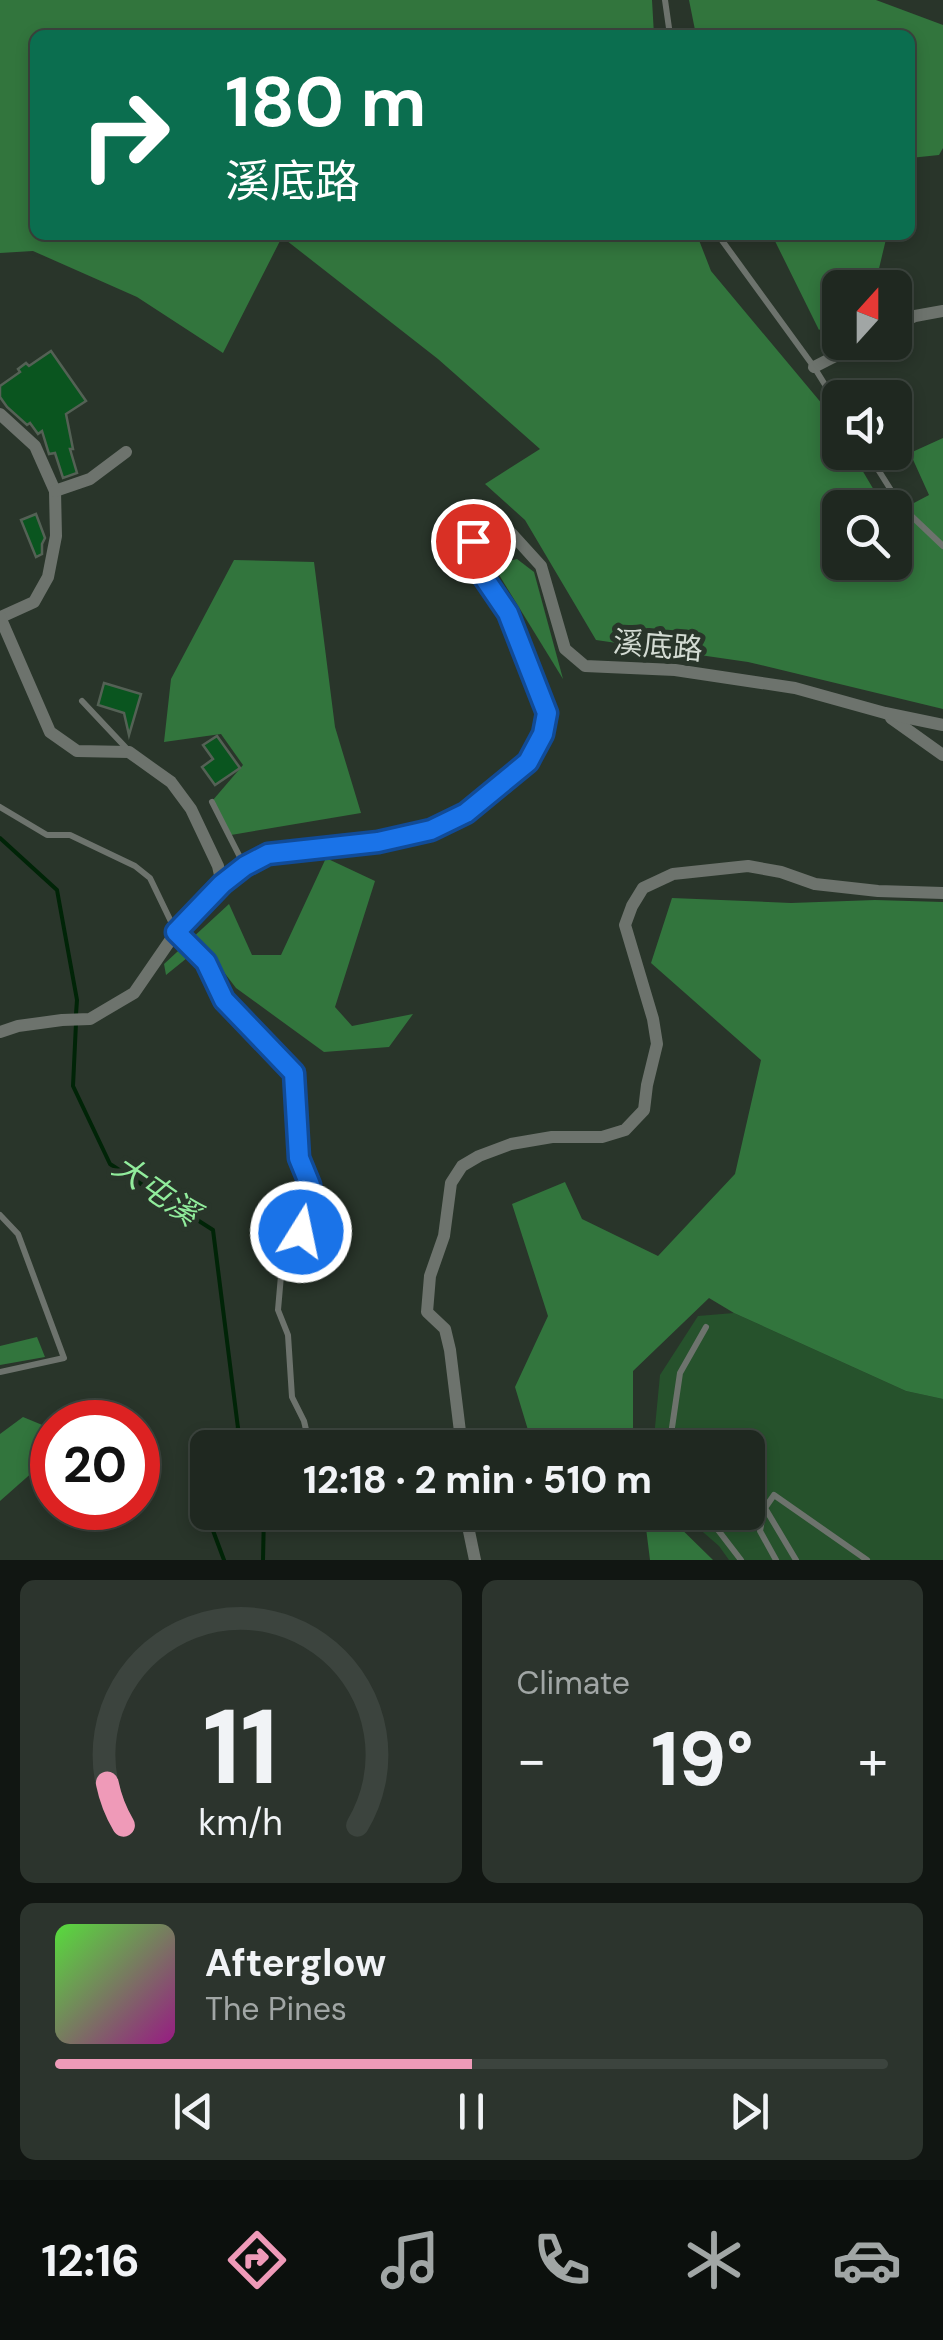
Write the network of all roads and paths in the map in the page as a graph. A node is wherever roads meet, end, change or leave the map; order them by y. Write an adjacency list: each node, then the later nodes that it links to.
1 (665, 0): 2 (lane)
2 (669, 30)
3 (722, 240): 7 (lane)
4 (943, 312): 5 (street)
5 (912, 318)
6 (827, 360): 7 (street)
7 (814, 367): 8 (lane)
8 (822, 380)
9 (0, 414): 12 (street)
10 (126, 452): 12 (street)
11 (878, 470): 13 (lane)
12 (55, 491): 14 (street)
13 (943, 546)
14 (0, 617): 18 (street)
15 (82, 701): 18 (lane)
16 (885, 713): 17 (street, 溪底路); 19 (street); 22 (street, 溪底路)
17 (943, 725)
18 (130, 752): 23 (street)
19 (943, 755)
20 (212, 802): 22 (lane)
21 (0, 807): 25 (lane)
22 (245, 866): 23 (street, 溪底路)
23 (222, 884): 25 (street, 溪底路)
24 (943, 893): 31 (street)
25 (176, 932): 26 (street, 溪底路); 30 (lane)
26 (0, 1032)
27 (0, 1215): 29 (lane)
28 (706, 1327): 32 (lane)
29 (0, 1372)
30 (306, 1430)
31 (460, 1430)
32 (672, 1430)
33 (765, 1508): 40 (lane); 41 (lane)
34 (469, 1530): 37 (street)
35 (718, 1530): 38 (lane)
36 (760, 1530): 39 (lane)
37 (475, 1560)
38 (741, 1560)
39 (776, 1560)
40 (796, 1560)
41 (867, 1560)

